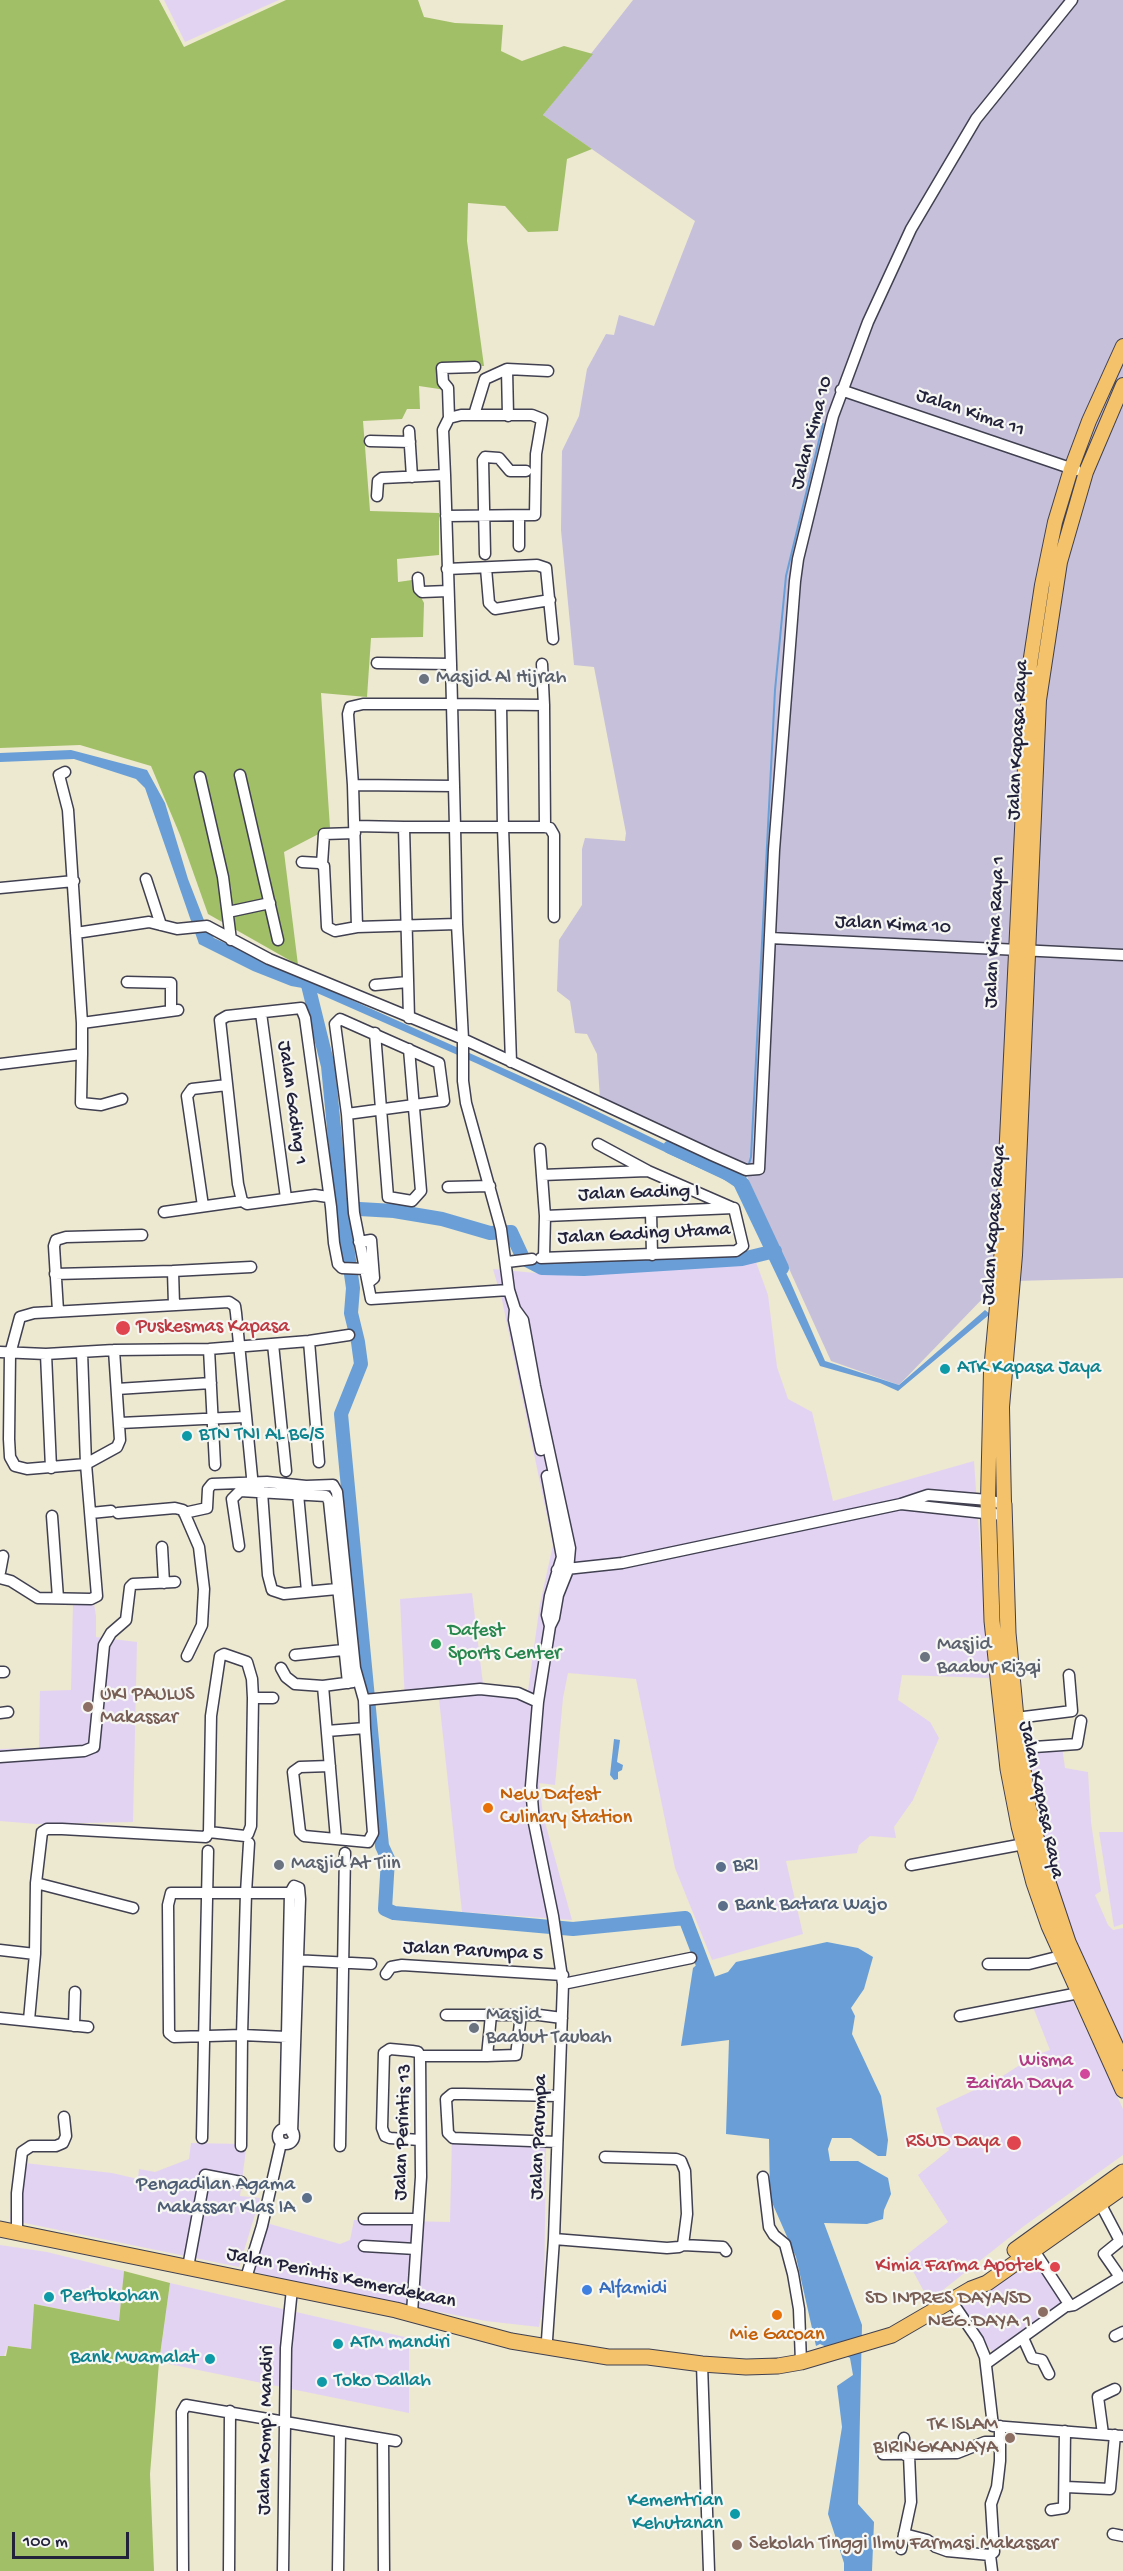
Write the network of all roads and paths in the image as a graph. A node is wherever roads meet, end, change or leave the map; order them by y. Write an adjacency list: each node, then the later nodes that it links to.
1 (1072, 0): 7 (street, Jalan Kima 10)
2 (1123, 346): 12 (main road, Jalan Kima Raya 1)
3 (475, 367): 10 (street)
4 (507, 369): 5 (street); 8 (street); 9 (street)
5 (548, 371)
6 (1123, 385): 14 (main road, Jalan Kapasa Raya)
7 (841, 390): 12 (street, Jalan Kima 11); 58 (street, Jalan Kima 10)
8 (474, 415): 9 (street); 10 (street)
9 (508, 416): 20 (street)
10 (449, 418): 15 (street)
11 (370, 441): 16 (street)
12 (1071, 469): 14 (street, Jalan Kima 11); 61 (main road, Jalan Kima Raya 1)
13 (526, 471): 19 (street)
14 (1086, 472): 61 (main road, Jalan Kapasa Raya)
15 (445, 475): 16 (street); 18 (street)
16 (412, 477): 17 (street)
17 (377, 496)
18 (446, 516): 19 (street); 24 (street)
19 (485, 516): 20 (street); 22 (street)
20 (519, 516): 21 (street)
21 (519, 546)
22 (485, 554)
23 (486, 568): 24 (street); 27 (street); 27 (street)
24 (447, 569): 26 (street)
25 (418, 578): 26 (street)
26 (448, 591): 30 (street)
27 (550, 600): 28 (street)
28 (553, 639)
29 (377, 663): 30 (street)
30 (451, 664): 32 (street)
31 (542, 664): 34 (street)
32 (452, 704): 33 (street); 38 (street); 39 (street)
33 (501, 705): 34 (street); 43 (street)
34 (544, 705): 42 (street)
35 (65, 772): 48 (street)
36 (240, 775): 50 (street)
37 (200, 777): 51 (street)
38 (353, 784): 39 (street); 44 (street)
39 (453, 786): 41 (street)
40 (404, 826): 41 (street); 44 (street); 53 (street)
41 (454, 827): 43 (street); 54 (street)
42 (545, 827): 43 (street); 52 (street)
43 (503, 828): 73 (street)
44 (355, 830): 46 (street); 56 (street)
45 (302, 862): 46 (street)
46 (322, 864): 56 (street)
47 (146, 879): 55 (street)
48 (74, 881): 49 (street); 57 (street)
49 (0, 888)
50 (270, 903): 51 (street); 60 (street)
51 (228, 912): 59 (street)
52 (554, 917)
53 (406, 924): 54 (street); 56 (street); 64 (street)
54 (457, 924): 70 (street)
55 (161, 925): 57 (street); 59 (street)
56 (357, 927)
57 (76, 933): 68 (street)
58 (770, 938): 61 (street, Jalan Kima 10); 73 (street, Jalan Kima 10)
59 (231, 940): 67 (street)
60 (278, 940)
61 (1022, 951): 62 (street, Jalan Kima 10); 129 (main road, Jalan Kapasa Raya)
62 (1123, 955)
63 (127, 982): 68 (street)
64 (408, 982): 65 (street); 67 (street)
65 (375, 985)
66 (261, 1013): 75 (street); 86 (street); 87 (street, Jalan Gading 1)
67 (409, 1018): 70 (street)
68 (82, 1023): 72 (street)
69 (375, 1033): 71 (street); 78 (street); 79 (street)
70 (463, 1043): 73 (street); 84 (street)
71 (408, 1049): 77 (street); 77 (street)
72 (82, 1054): 74 (street); 76 (street)
73 (512, 1062)
74 (0, 1064)
75 (227, 1085): 88 (street); 89 (street)
76 (122, 1099)
77 (414, 1106): 78 (street); 78 (street)
78 (383, 1110): 79 (street)
79 (346, 1113): 95 (street)
80 (598, 1144): 82 (street)
81 (540, 1149): 83 (street, Jalan Gading Utama)
82 (648, 1171): 83 (street); 90 (street)
83 (542, 1175): 93 (street, Jalan Gading Utama)
84 (490, 1186): 85 (street); 98 (street)
85 (448, 1187)
86 (328, 1197): 87 (street); 100 (street)
87 (286, 1198): 88 (street)
88 (242, 1201): 89 (street)
89 (203, 1206): 91 (street)
90 (734, 1208): 92 (street, Jalan Gading I); 96 (street, Jalan Gading Utama)
91 (164, 1212)
92 (651, 1212): 93 (street, Jalan Gading I); 96 (street)
93 (545, 1216): 97 (street, Jalan Gading Utama)
94 (142, 1235): 102 (street)
95 (359, 1242): 100 (street); 103 (street)
96 (652, 1255): 97 (street, Jalan Gading Utama)
97 (539, 1258): 98 (street)
98 (507, 1262): 104 (street)
99 (251, 1267): 101 (street)
100 (361, 1269): 103 (street)
101 (173, 1271): 102 (street); 105 (street)
102 (55, 1274): 106 (street)
103 (369, 1282): 104 (street)
104 (509, 1290): 136 (street)
105 (174, 1305): 106 (street); 110 (street)
106 (58, 1311): 114 (street)
107 (349, 1335): 108 (street)
108 (309, 1341): 109 (street); 121 (street)
109 (273, 1344): 110 (street); 125 (street)
110 (238, 1347): 111 (street); 118 (street)
111 (209, 1349): 112 (street); 116 (street)
112 (114, 1350): 113 (street); 117 (street)
113 (82, 1352): 115 (street); 122 (street)
114 (5, 1353): 115 (street); 124 (street)
115 (46, 1354): 124 (street)
116 (211, 1383): 117 (street); 119 (street)
117 (117, 1389): 120 (street)
118 (245, 1417): 119 (street); 126 (street)
119 (211, 1419): 120 (street); 123 (street)
120 (120, 1423): 122 (street)
121 (320, 1462)
122 (86, 1464): 124 (street); 130 (street)
123 (215, 1465)
124 (51, 1468)
125 (286, 1471)
126 (252, 1477)
127 (262, 1492): 128 (street); 133 (street); 140 (street)
128 (298, 1494): 139 (street); 140 (street)
129 (996, 1508): 136 (street); 149 (highway, Jalan Kapasa Raya)
130 (91, 1513): 131 (street); 141 (street)
131 (184, 1513): 144 (street); 147 (street)
132 (52, 1516): 141 (street)
133 (238, 1546)
134 (162, 1547): 159 (street)
135 (3, 1556): 137 (street)
136 (563, 1570): 153 (street, Jalan Parumpa)
137 (0, 1572)
138 (0, 1578): 141 (street)
139 (337, 1588): 140 (street); 142 (street)
140 (307, 1591)
141 (63, 1598)
142 (343, 1650): 143 (street); 147 (street)
143 (295, 1655)
144 (188, 1656)
145 (281, 1668): 148 (street)
146 (1069, 1675): 154 (street)
147 (352, 1682): 148 (street); 152 (street)
148 (323, 1686): 157 (street)
149 (1006, 1686): 154 (highway, Jalan Kapasa Raya); 161 (highway, Jalan Kapasa Raya)
150 (253, 1698): 151 (street); 162 (street); 162 (street)
151 (273, 1698)
152 (370, 1699): 153 (street); 156 (street)
153 (538, 1702): 183 (street, Jalan Parumpa)
154 (1016, 1718): 158 (highway, Jalan Kapasa Raya)
155 (1081, 1721): 158 (street)
156 (365, 1728): 157 (street); 163 (street)
157 (327, 1731): 160 (street)
158 (1020, 1748): 161 (highway, Jalan Kapasa Raya)
159 (0, 1757)
160 (330, 1766): 163 (street); 163 (street)
161 (1015, 1768): 165 (highway, Jalan Kapasa Raya); 169 (highway, Jalan Kapasa Raya)
162 (209, 1832): 170 (street)
163 (336, 1839)
164 (249, 1843): 172 (street)
165 (1024, 1844): 168 (street); 169 (highway, Jalan Kapasa Raya)
166 (208, 1851): 171 (street)
167 (345, 1854): 179 (street)
168 (911, 1865)
169 (1040, 1881): 176 (highway, Jalan Kapasa Raya); 199 (highway, Jalan Kapasa Raya)
170 (36, 1884): 173 (street); 175 (street)
171 (206, 1892): 172 (street); 197 (street); 197 (street)
172 (246, 1893): 178 (street); 196 (street)
173 (133, 1908)
174 (0, 1950): 175 (street)
175 (35, 1954): 193 (street)
176 (1061, 1956): 181 (street); 185 (highway, Jalan Kapasa Raya)
177 (691, 1958): 183 (street, Jalan Parumpa 5)
178 (294, 1960): 179 (street); 186 (street)
179 (342, 1964): 180 (street); 211 (street)
180 (371, 1964)
181 (988, 1964)
182 (386, 1974): 183 (street, Jalan Parumpa 5)
183 (563, 1979): 192 (street, Jalan Parumpa)
184 (75, 1992): 194 (street)
185 (1079, 1993): 190 (street); 199 (highway, Jalan Kapasa Raya)
186 (292, 2011): 198 (street); 206 (street)
187 (491, 2014): 188 (street); 189 (street); 201 (street)
188 (446, 2015)
189 (521, 2015): 192 (street); 201 (street, Jalan Perintis 13)
190 (960, 2016)
191 (0, 2018): 193 (street)
192 (562, 2018): 204 (street, Jalan Parumpa)
193 (29, 2020): 194 (street)
194 (74, 2026): 195 (street)
195 (88, 2027)
196 (242, 2035): 197 (street); 198 (street); 210 (street)
197 (204, 2036): 207 (street)
198 (287, 2037): 206 (street)
199 (1107, 2040): 202 (highway, Jalan Kapasa Raya); 203 (highway, Jalan Kapasa Raya)
200 (420, 2056): 201 (street, Jalan Perintis 13); 208 (street, Jalan Perintis 13); 208 (street)
201 (487, 2056)
202 (1123, 2062)
203 (1123, 2090)
204 (558, 2096): 209 (street, Jalan Parumpa); 209 (street)
205 (64, 2117): 222 (street)
206 (289, 2131): 231 (street)
207 (202, 2139)
208 (420, 2140): 219 (street, Jalan Perintis 13)
209 (557, 2142): 224 (street, Jalan Parumpa)
210 (241, 2146)
211 (340, 2146)
212 (605, 2157): 225 (street)
213 (1123, 2172): 220 (highway, Jalan Perintis Kemerdekaan)
214 (763, 2176): 241 (street)
215 (241, 2182): 230 (street)
216 (1123, 2187): 217 (highway, Jalan Perintis Kemerdekaan)
217 (1100, 2203): 220 (highway, Jalan Perintis Kemerdekaan); 235 (street)
218 (364, 2219): 219 (street)
219 (418, 2219): 227 (street, Jalan Perintis 13)
220 (1060, 2223): 228 (highway, Jalan Perintis Kemerdekaan); 233 (highway, Jalan Perintis Kemerdekaan)
221 (0, 2229): 222 (highway, Jalan Perintis Kemerdekaan)
222 (17, 2232): 230 (highway, Jalan Perintis Kemerdekaan)
223 (0, 2237): 230 (highway, Jalan Perintis Kemerdekaan)
224 (554, 2239): 225 (street); 239 (street, Jalan Parumpa)
225 (683, 2245): 229 (street)
226 (364, 2247): 227 (street)
227 (416, 2248): 236 (street, Jalan Perintis 13)
228 (1033, 2249): 233 (highway, Jalan Perintis Kemerdekaan); 235 (street)
229 (726, 2251)
230 (192, 2269): 231 (highway, Jalan Perintis Kemerdekaan)
231 (246, 2278): 232 (highway, Jalan Perintis Kemerdekaan)
232 (292, 2289): 236 (highway, Jalan Perintis Kemerdekaan); 247 (street, Jalan Komp. Mandiri)
233 (971, 2289): 234 (highway, Jalan Perintis Kemerdekaan)
234 (952, 2302): 241 (highway, Jalan Perintis Kemerdekaan); 242 (street)
235 (1068, 2306): 238 (street)
236 (412, 2313): 237 (highway, Jalan Perintis Kemerdekaan)
237 (477, 2330): 239 (highway, Jalan Perintis Kemerdekaan); 240 (highway, Jalan Perintis Kemerdekaan)
238 (1023, 2338): 242 (street); 244 (street)
239 (547, 2340): 240 (highway, Jalan Perintis Kemerdekaan)
240 (627, 2356): 243 (highway, Jalan Perintis Kemerdekaan)
241 (801, 2362): 243 (highway, Jalan Perintis Kemerdekaan)
242 (987, 2363): 248 (street)
243 (702, 2364): 269 (street)
244 (1049, 2374)
245 (1115, 2390): 251 (street)
246 (230, 2411): 247 (street); 264 (street); 265 (street)
247 (284, 2421): 250 (street); 266 (street, Jalan Komp. Mandiri)
248 (1000, 2426): 249 (street); 256 (street)
249 (1065, 2431): 251 (street); 259 (street)
250 (340, 2433): 254 (street); 267 (street)
251 (1103, 2434): 252 (street)
252 (1119, 2435): 259 (street)
253 (904, 2438): 258 (street)
254 (382, 2439): 255 (street); 268 (street)
255 (396, 2441)
256 (1000, 2442): 258 (street); 263 (street)
257 (883, 2454): 258 (street)
258 (907, 2455): 261 (street)
259 (1066, 2487): 260 (street)
260 (1051, 2510)
261 (904, 2534): 262 (street); 263 (street)
262 (901, 2549)
263 (990, 2555): 270 (street)
264 (183, 2571)
265 (230, 2571)
266 (283, 2571)
267 (338, 2571)
268 (384, 2571)
269 (709, 2571)
270 (992, 2571)

